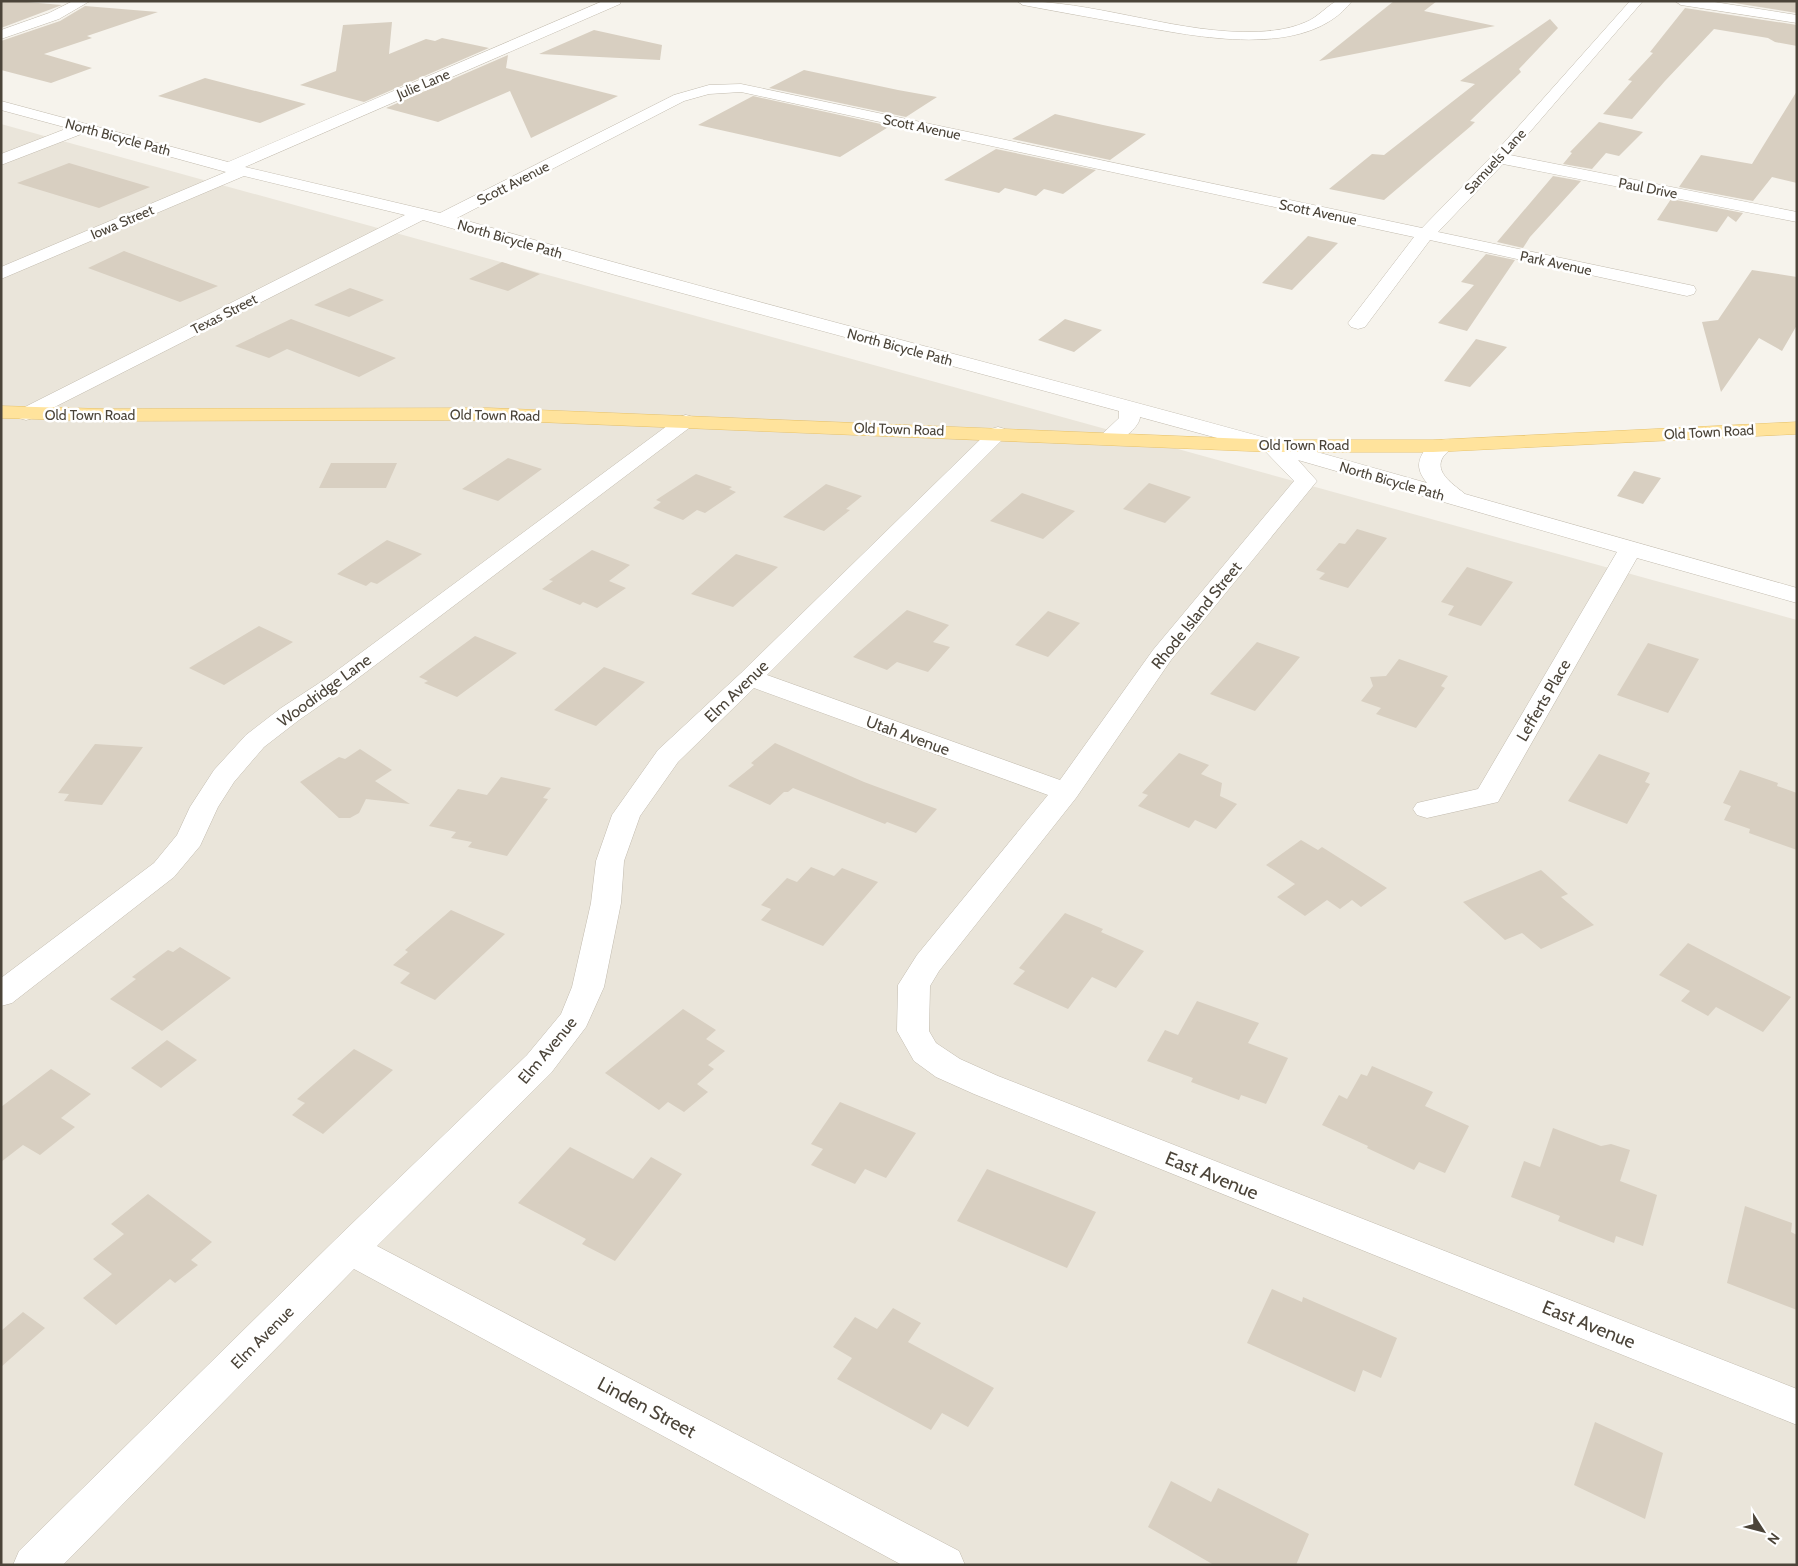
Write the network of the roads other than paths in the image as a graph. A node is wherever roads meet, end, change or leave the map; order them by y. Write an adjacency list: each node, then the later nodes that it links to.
1 (84, 1): 8 (street)
2 (615, 1): 13 (street, Julie Lane)
3 (1023, 1): 4 (street)
4 (1346, 1)
5 (1637, 1): 11 (street, Samuels Lane)
6 (1681, 1): 7 (street)
7 (1797, 19)
8 (1, 35)
9 (1, 105): 10 (street, North Bicycle Path)
10 (84, 127): 12 (street); 13 (street, North Bicycle Path)
11 (1499, 158): 15 (street, Paul Drive); 17 (street, Samuels Lane)
12 (1, 160)
13 (237, 169): 14 (street, North Bicycle Path); 18 (street, Iowa Street)
14 (421, 214): 16 (street, North Bicycle Path); 23 (street, Texas Street)
15 (1797, 217)
16 (442, 219): 17 (street, Scott Avenue); 21 (street, North Bicycle Path)
17 (1425, 235): 19 (street, Park Avenue); 20 (street, Samuels Lane)
18 (1, 274)
19 (1687, 290)
20 (1358, 323)
21 (1129, 408): 27 (street); 29 (street, North Bicycle Path)
22 (1, 412): 23 (main road, Old Town Road)
23 (26, 414): 24 (main road, Old Town Road)
24 (686, 421): 26 (main road, Old Town Road); 36 (street, Woodridge Lane)
25 (1797, 428): 28 (main road, Old Town Road)
26 (998, 433): 27 (main road, Old Town Road); 33 (street, Elm Avenue)
27 (1109, 438): 29 (main road, Old Town Road)
28 (1443, 445): 29 (main road, Old Town Road); 30 (street)
29 (1273, 446): 30 (street, North Bicycle Path); 34 (street, Rhode Island Street)
30 (1460, 500): 31 (street, North Bicycle Path)
31 (1630, 550): 32 (street, North Bicycle Path); 35 (street, Lefferts Place)
32 (1797, 596)
33 (750, 678): 34 (street, Utah Avenue); 37 (street, Elm Avenue)
34 (1066, 792): 38 (street, East Avenue)
35 (1427, 809)
36 (1, 995)
37 (350, 1249): 39 (street, Elm Avenue); 40 (street, Linden Street)
38 (1797, 1407)
39 (34, 1565)
40 (944, 1565)

